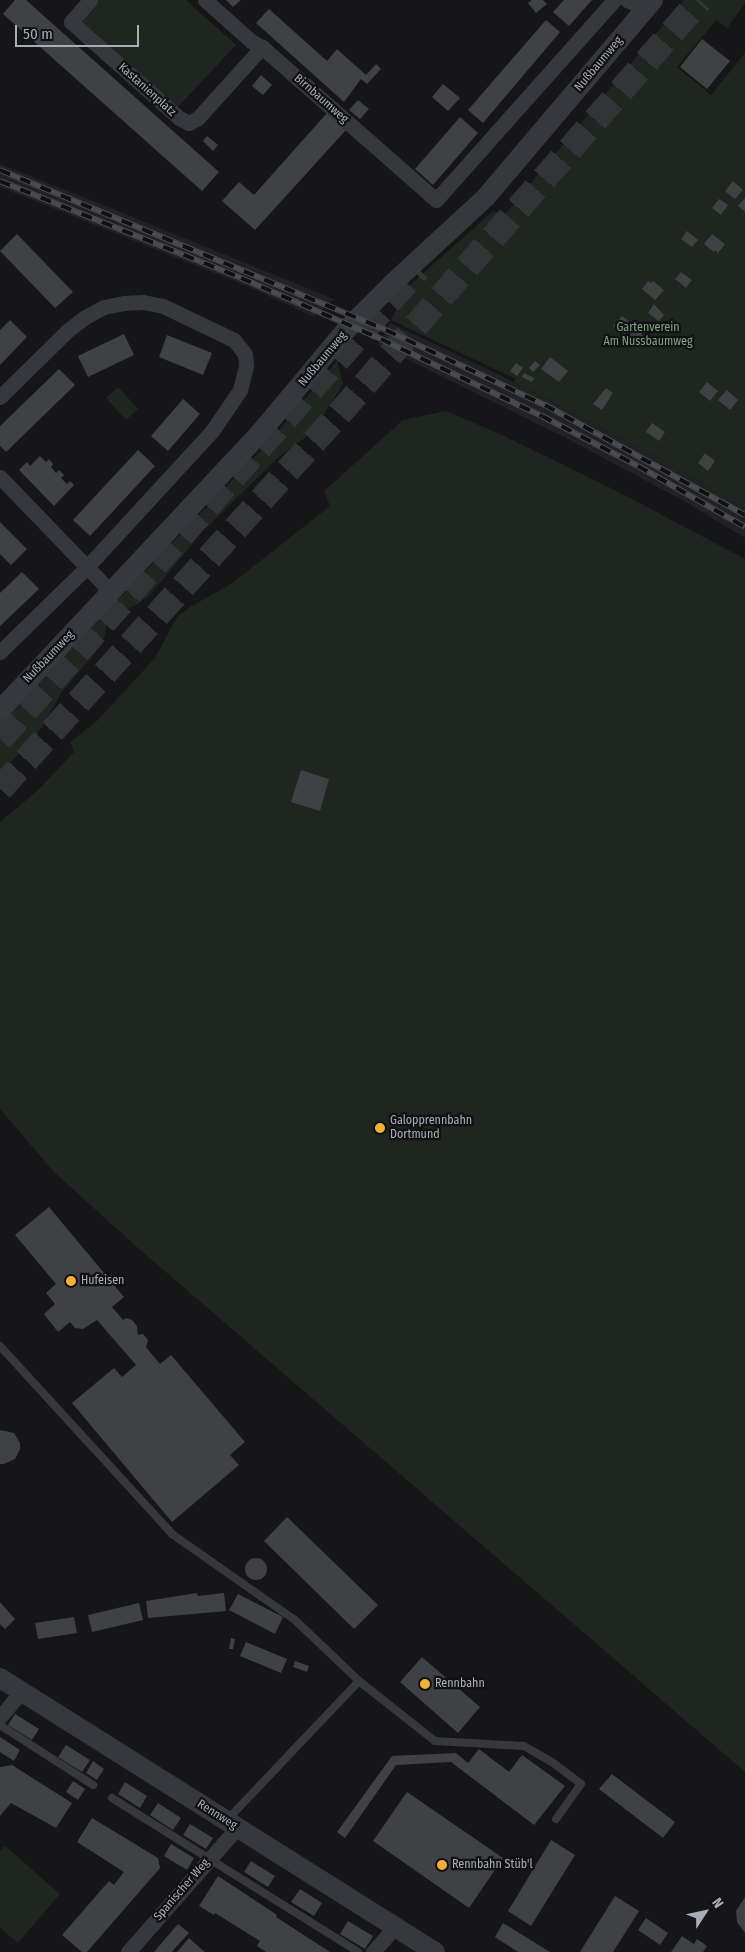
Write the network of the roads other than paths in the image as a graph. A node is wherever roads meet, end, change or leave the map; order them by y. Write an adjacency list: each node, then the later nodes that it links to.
1 (90, 0): 6 (street, Kastanienplatz)
2 (205, 0): 6 (street, Birnbaumweg)
3 (614, 0): 6 (street, Birnbaumweg)
4 (627, 0): 5 (street, Nußbaumweg)
5 (649, 4): 10 (street, Nußbaumweg)
6 (262, 47)
7 (0, 396): 9 (street)
8 (0, 477): 9 (street)
9 (87, 567): 10 (street); 11 (street)
10 (111, 592): 12 (street, Nußbaumweg)
11 (0, 652)
12 (0, 710)
13 (0, 1346): 15 (lane)
14 (0, 1678): 16 (street, Rennweg)
15 (359, 1680): 21 (lane); 22 (lane)
16 (22, 1691): 17 (street); 22 (street, Rennweg)
17 (0, 1717)
18 (0, 1725): 19 (lane)
19 (93, 1785)
20 (112, 1798): 23 (lane)
21 (556, 1819)
22 (231, 1824): 23 (street, Spanischer Weg); 24 (street, Rennweg)
23 (209, 1859): 25 (street, Spanischer Weg); 26 (lane)
24 (395, 1927): 27 (street); 28 (street, Rennweg)
25 (128, 1952)
26 (358, 1952)
27 (373, 1952)
28 (435, 1952)

